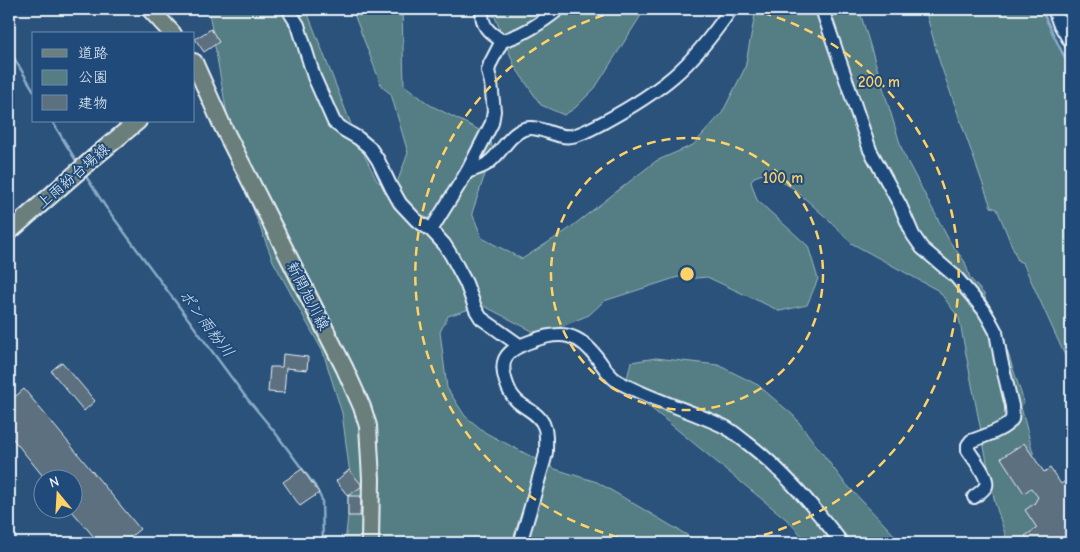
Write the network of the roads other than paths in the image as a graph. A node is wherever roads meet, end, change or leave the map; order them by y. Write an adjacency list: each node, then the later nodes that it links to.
1 (150, 9): 8 (main road)
2 (290, 9): 14 (street)
3 (482, 9): 9 (street)
4 (560, 9): 9 (street)
5 (731, 9): 13 (street)
6 (822, 9): 17 (street)
7 (1054, 9): 10 (street)
8 (171, 32)
9 (502, 41): 13 (street)
10 (1071, 43)
11 (195, 69): 18 (main road, 新開旭川線)
12 (137, 122): 15 (main road, 上雨紛台場線)
13 (467, 172): 14 (street)
14 (431, 230): 16 (street)
15 (9, 232)
16 (519, 345): 19 (street); 20 (street)
17 (974, 497)
18 (370, 543)
19 (520, 543)
20 (842, 543)

